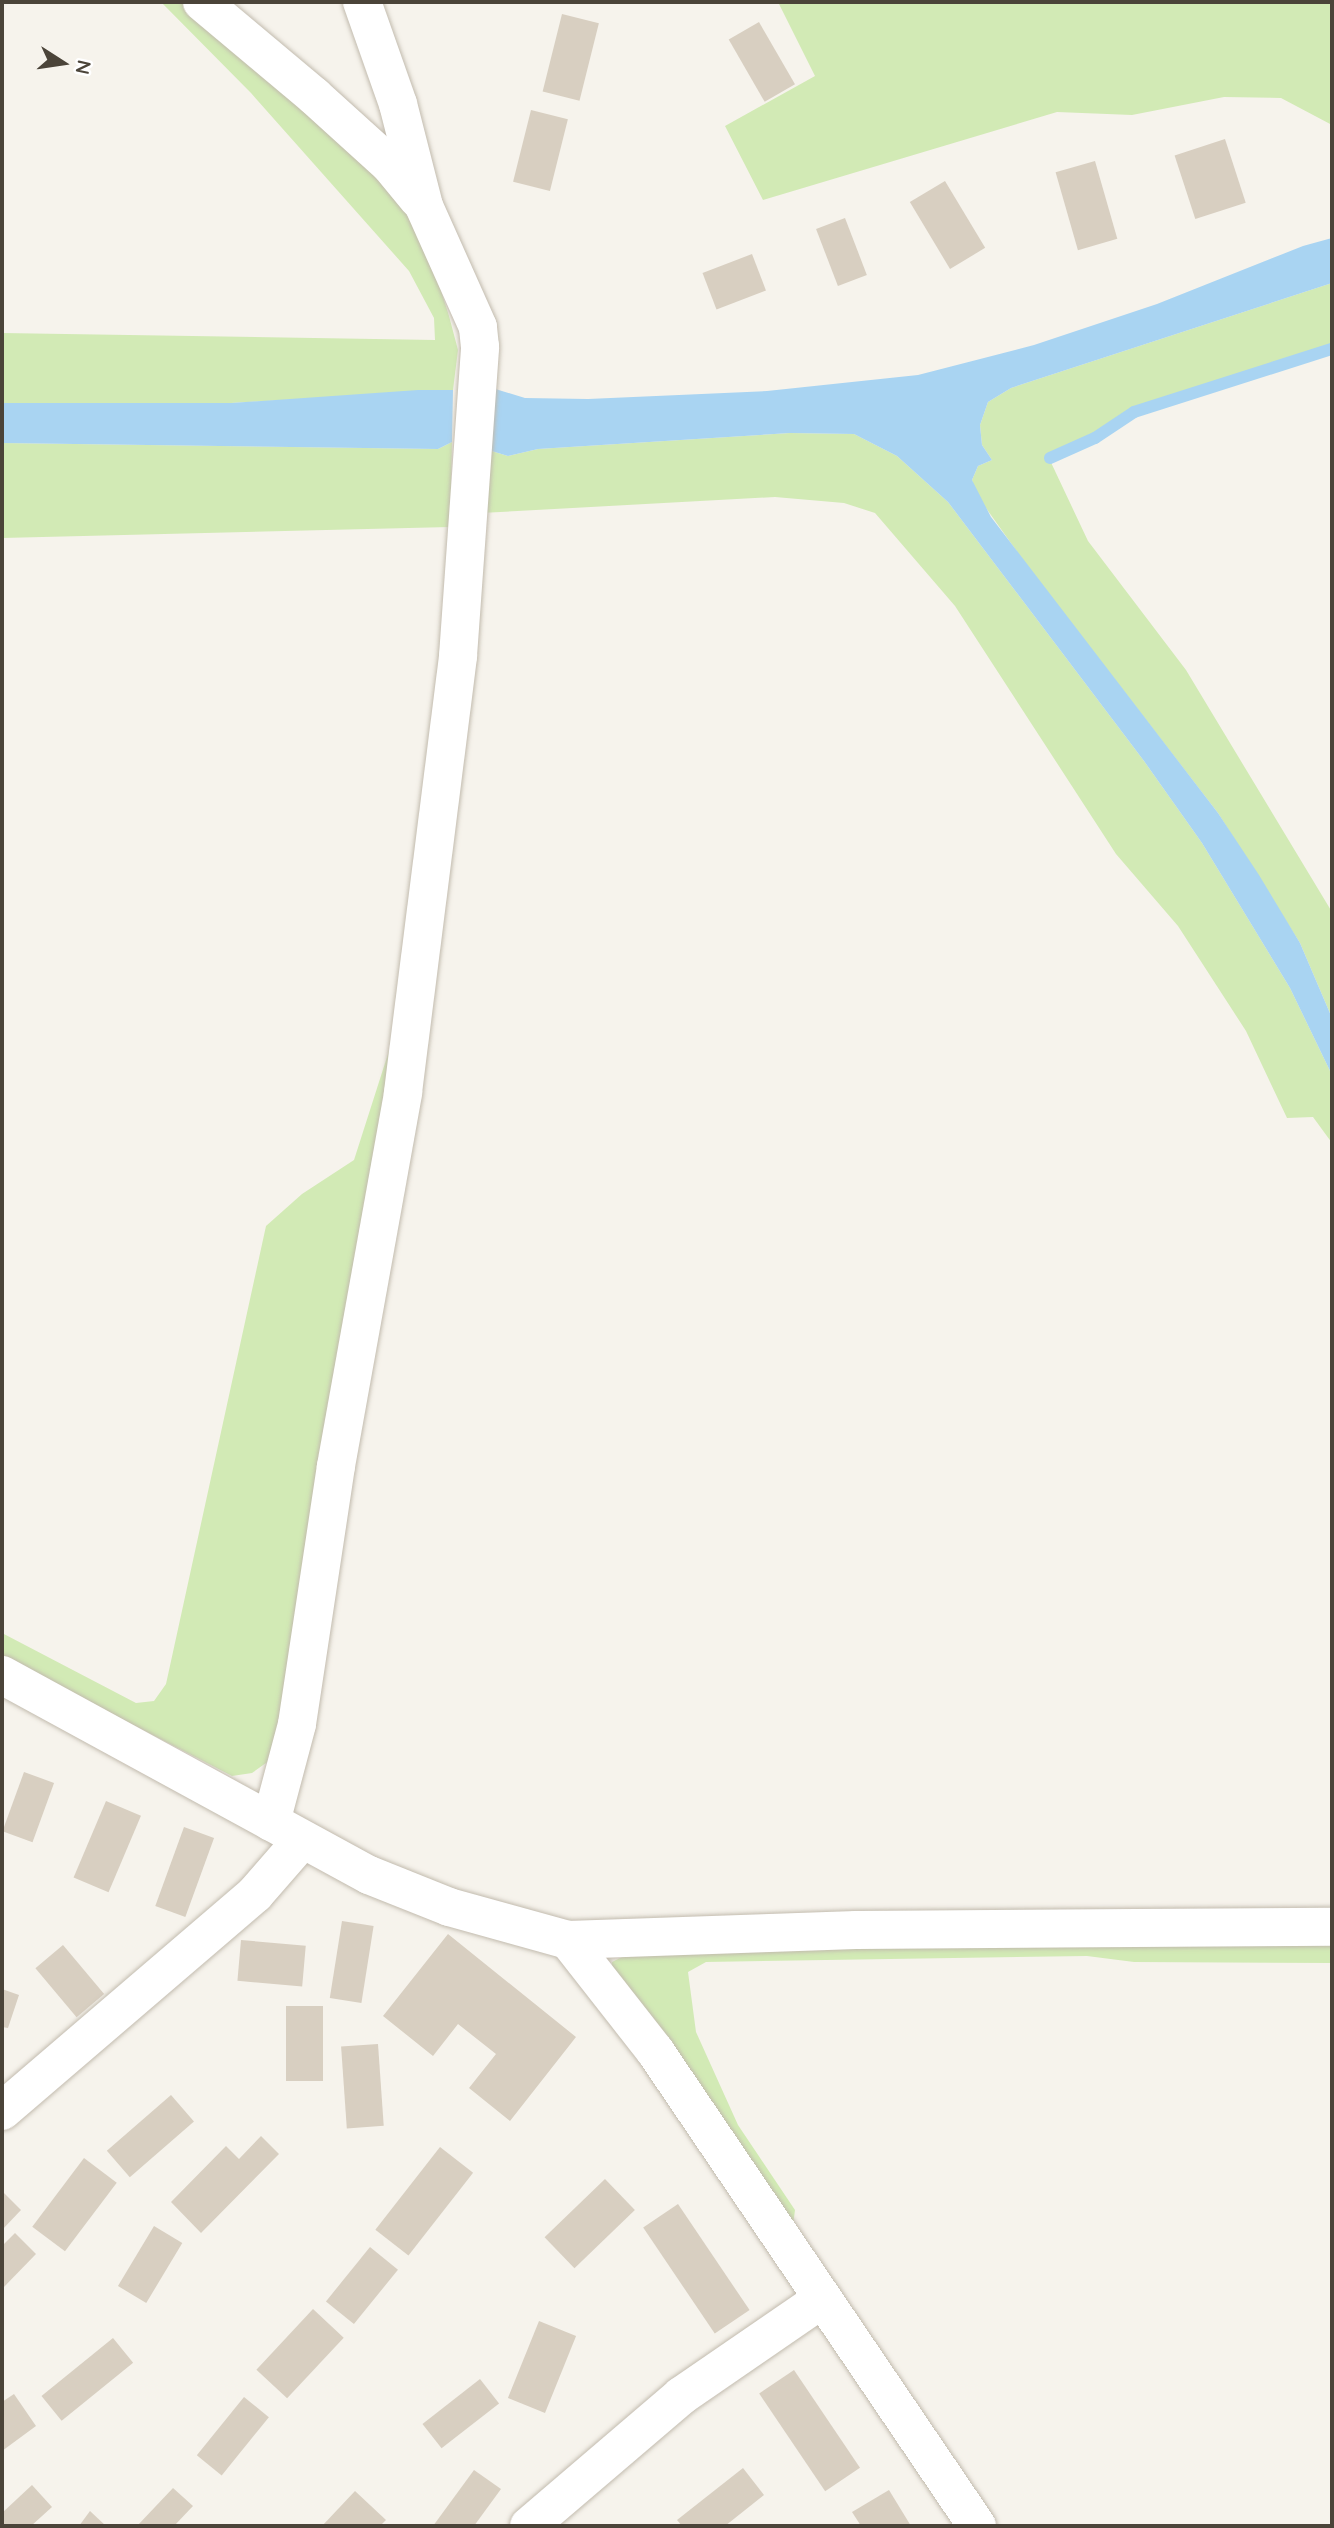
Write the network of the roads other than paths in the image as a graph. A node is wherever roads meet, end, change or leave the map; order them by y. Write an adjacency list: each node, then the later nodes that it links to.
1 (202, 2): 3 (street)
2 (362, 2): 3 (street)
3 (424, 206): 5 (street)
4 (2, 1675): 5 (street)
5 (287, 1831): 7 (street); 8 (street)
6 (1332, 1927): 7 (street)
7 (568, 1940): 9 (street)
8 (2, 2111)
9 (822, 2299): 10 (street); 11 (street)
10 (529, 2526)
11 (977, 2526)

